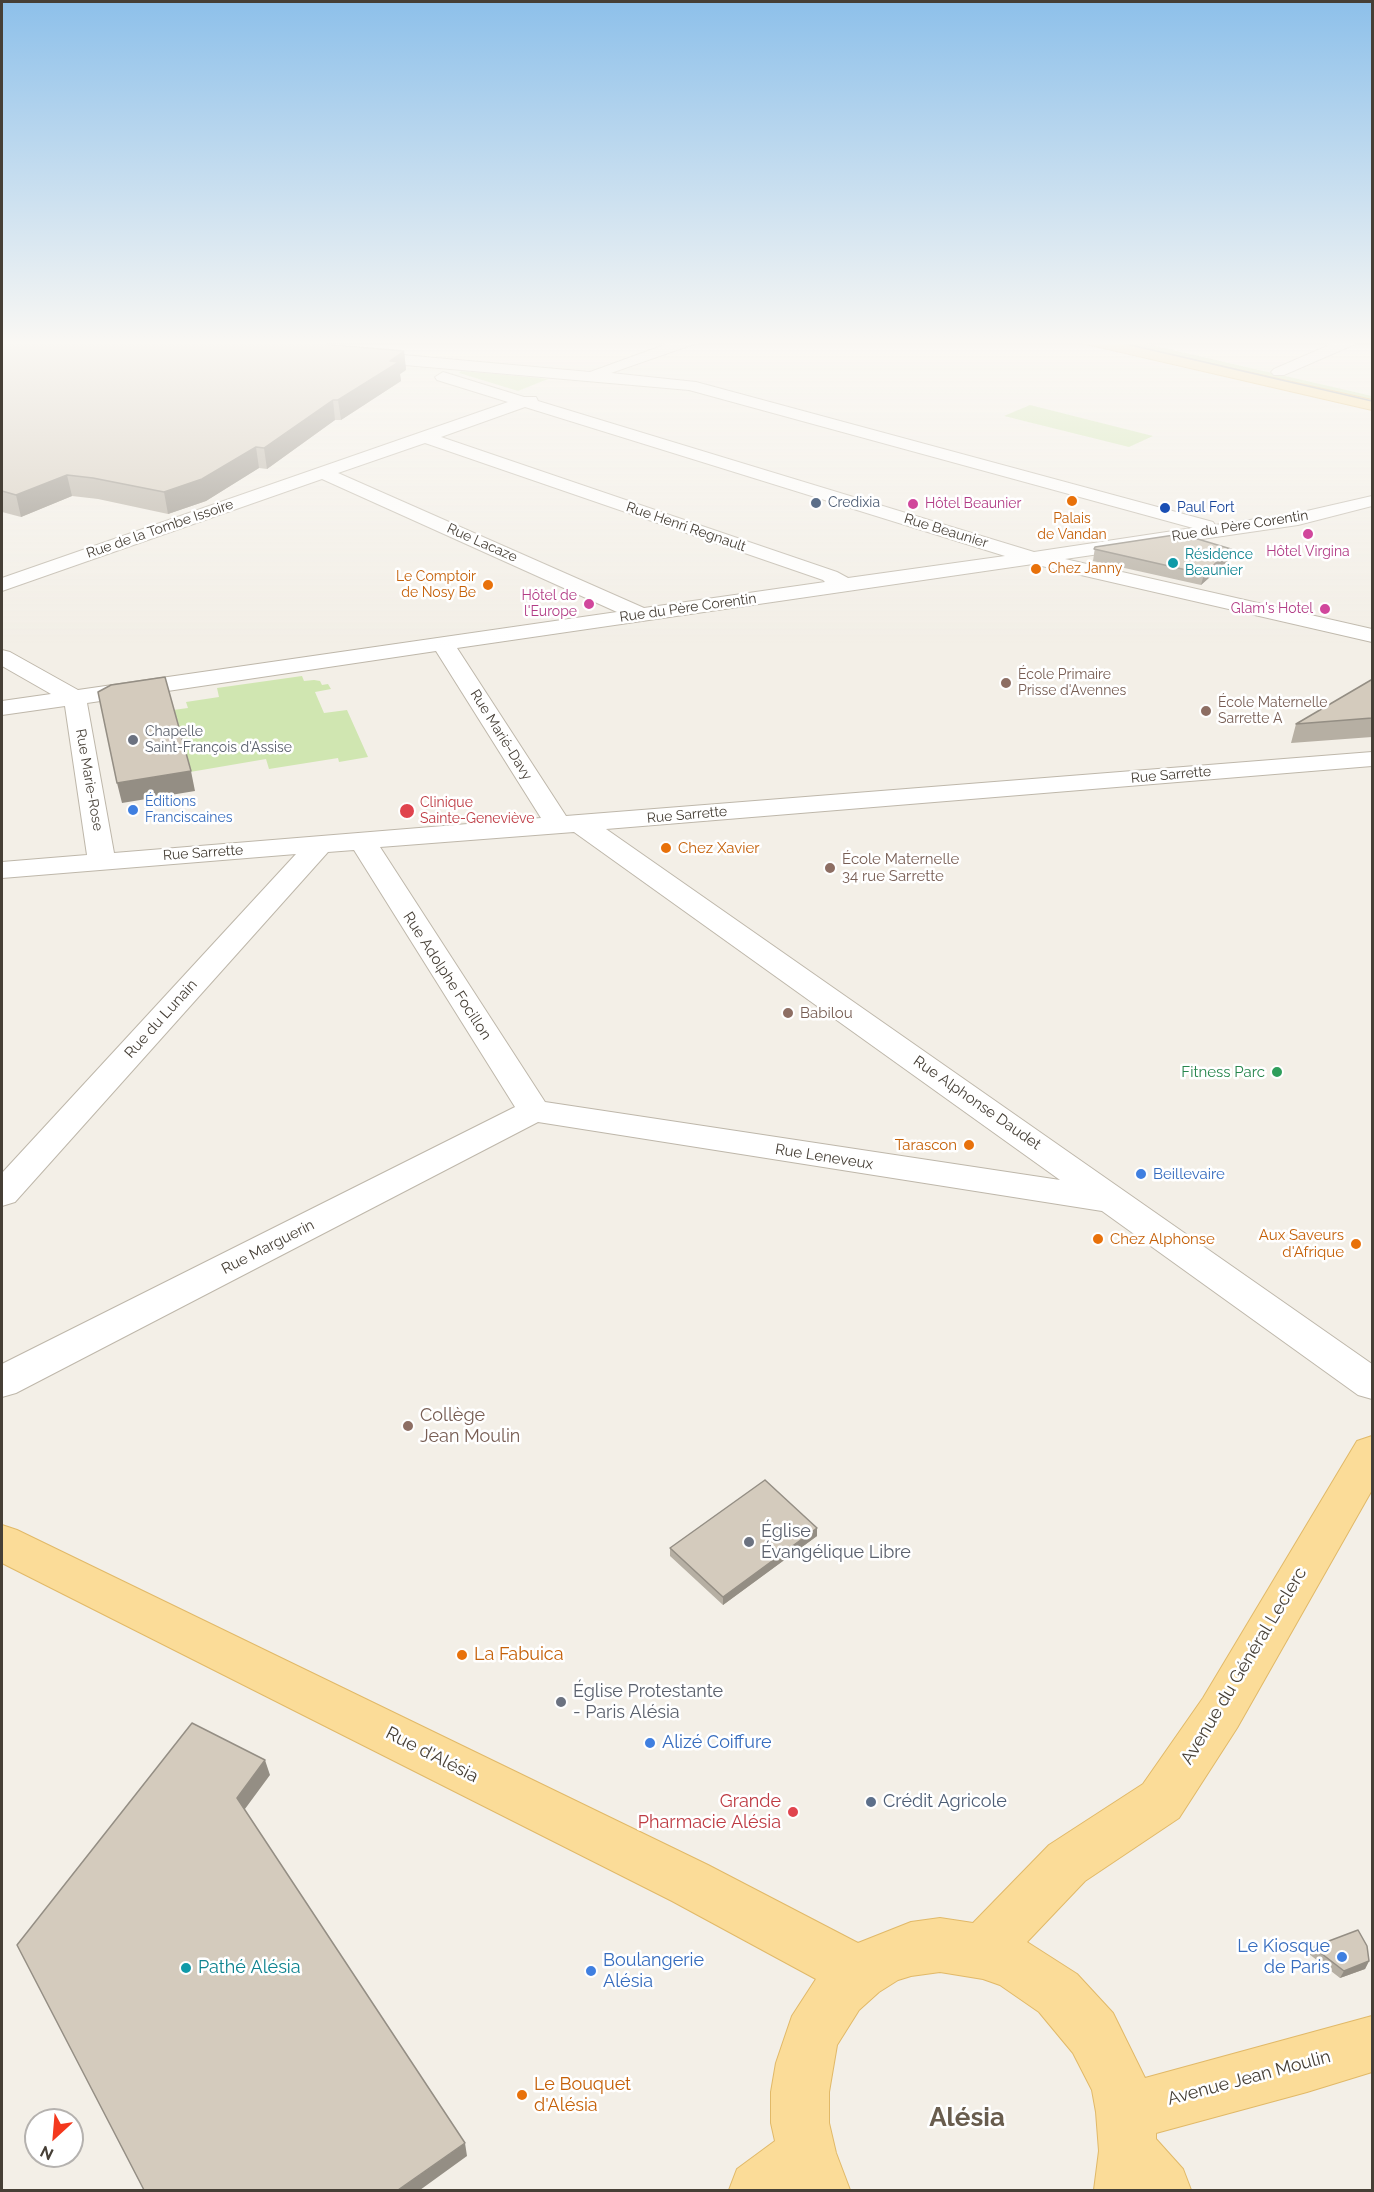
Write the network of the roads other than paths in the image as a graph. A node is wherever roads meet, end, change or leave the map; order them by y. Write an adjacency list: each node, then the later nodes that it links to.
1 (410, 442): 5 (street, Rue de la Tombe Issoire)
2 (440, 442): 10 (street, Rue Henri Regnault)
3 (656, 442): 8 (street, Rue Beaunier)
4 (899, 442): 7 (street)
5 (323, 473): 9 (street, Rue de la Tombe Issoire); 11 (street, Rue Lacaze)
6 (1372, 501): 7 (street, Rue du Père Corentin)
7 (1219, 530): 8 (street, Rue du Père Corentin)
8 (1034, 558): 10 (street, Rue du Père Corentin); 12 (street, Rue Beaunier)
9 (2, 585)
10 (844, 585): 11 (street, Rue du Père Corentin)
11 (640, 614): 13 (street, Rue du Père Corentin)
12 (1372, 635)
13 (443, 644): 15 (street, Rue du Père Corentin); 18 (street, Rue Marié-Davy)
14 (2, 657): 15 (street)
15 (75, 698): 16 (street, Rue du Père Corentin); 21 (street, Rue Marie-Rose)
16 (2, 708)
17 (1372, 759): 18 (street, Rue Sarrette)
18 (569, 824): 19 (street, Rue Sarrette); 25 (street, Rue Alphonse Daudet)
19 (362, 841): 20 (street, Rue Sarrette); 23 (street, Rue Adolphe Focillon)
20 (320, 844): 21 (street, Rue Sarrette); 24 (street, Rue du Lunain)
21 (102, 862): 22 (street, Rue Sarrette)
22 (2, 870)
23 (534, 1111): 25 (street, Rue Leneveux); 26 (street, Rue Marguerin)
24 (2, 1194)
25 (1115, 1201): 27 (street, Rue Alphonse Daudet)
26 (2, 1382)
27 (1372, 1384)
28 (1372, 1453): 30 (main road, Avenue du Général Leclerc)
29 (2, 1543): 31 (main road, Rue d'Alésia)
30 (983, 1952): 31 (main road); 33 (main road)
31 (860, 1973): 34 (main road)
32 (1372, 2043): 33 (main road, Avenue Jean Moulin)
33 (1135, 2161)
34 (814, 2172): 35 (main road)
35 (758, 2190)

